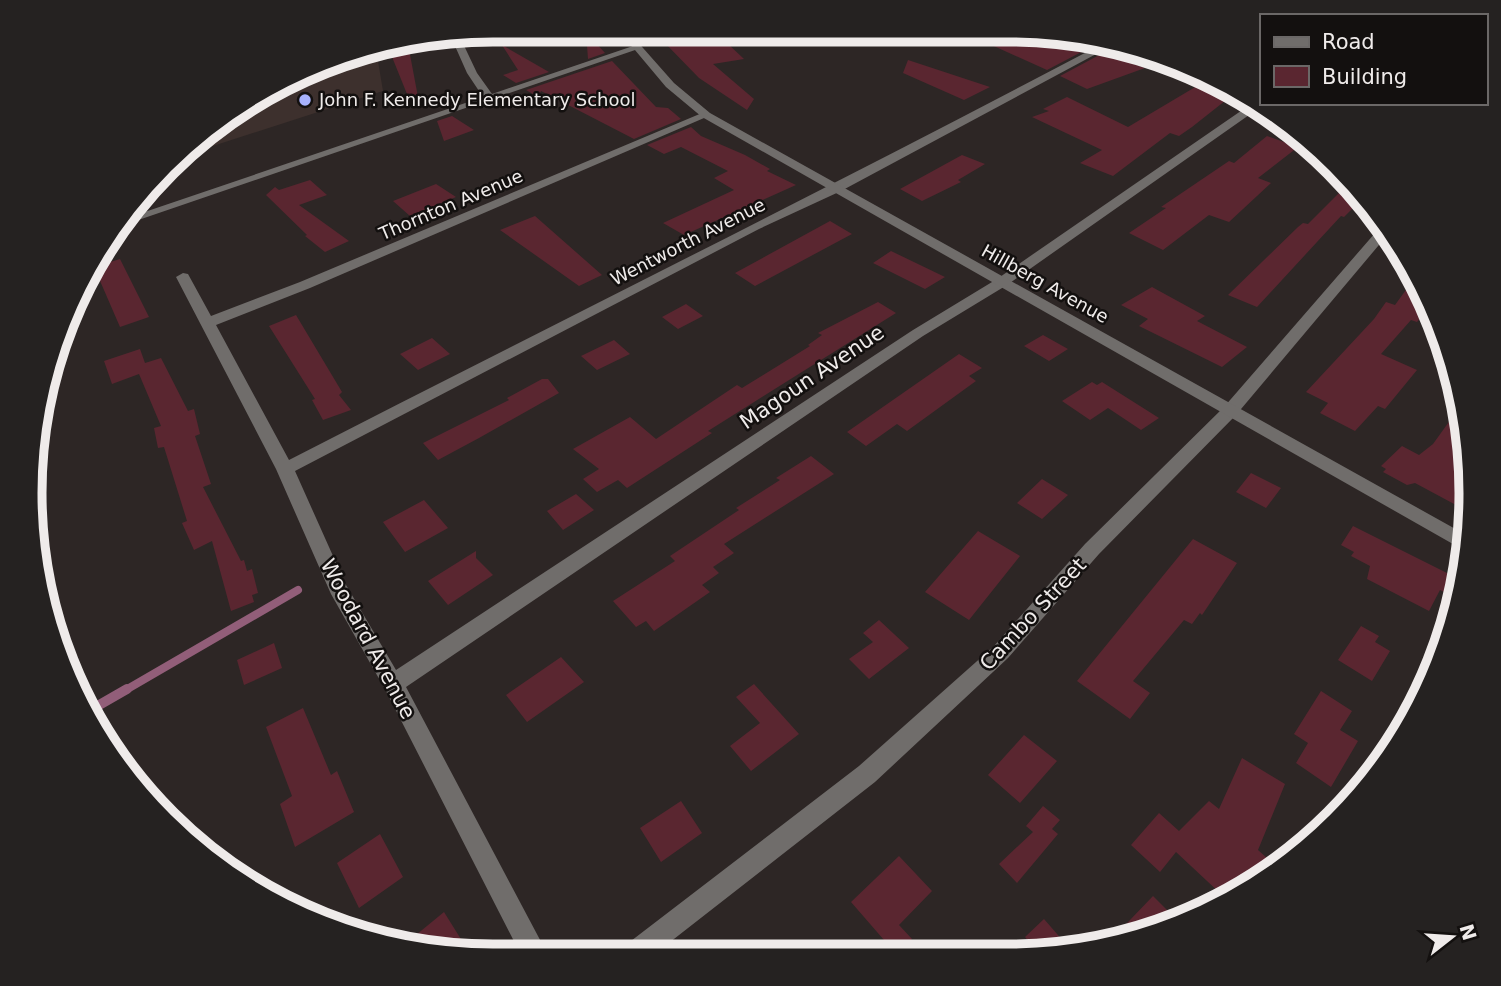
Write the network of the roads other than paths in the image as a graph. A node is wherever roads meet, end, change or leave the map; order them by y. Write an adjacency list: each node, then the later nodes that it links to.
1 (632, 42): 3 (street, Hillberg Avenue)
2 (458, 44): 5 (street)
3 (636, 48): 5 (street); 7 (street, Hillberg Avenue)
4 (1096, 51): 8 (street, Wentworth Avenue)
5 (488, 96): 9 (street)
6 (1248, 111): 12 (street, Magoun Avenue)
7 (706, 115): 8 (street, Hillberg Avenue); 13 (street, Thornton Avenue)
8 (837, 188): 12 (street, Hillberg Avenue); 15 (street, Wentworth Avenue)
9 (134, 219)
10 (1379, 236): 14 (street, Cambo Street)
11 (183, 276): 13 (street, Woodard Avenue)
12 (1002, 282): 14 (street, Hillberg Avenue); 17 (street, Magoun Avenue)
13 (207, 323): 15 (street, Woodard Avenue)
14 (1230, 411): 16 (street, Hillberg Avenue); 19 (street, Cambo Street)
15 (285, 469): 17 (street, Woodard Avenue)
16 (1456, 538)
17 (393, 684): 18 (street, Woodard Avenue)
18 (529, 944)
19 (648, 944)

